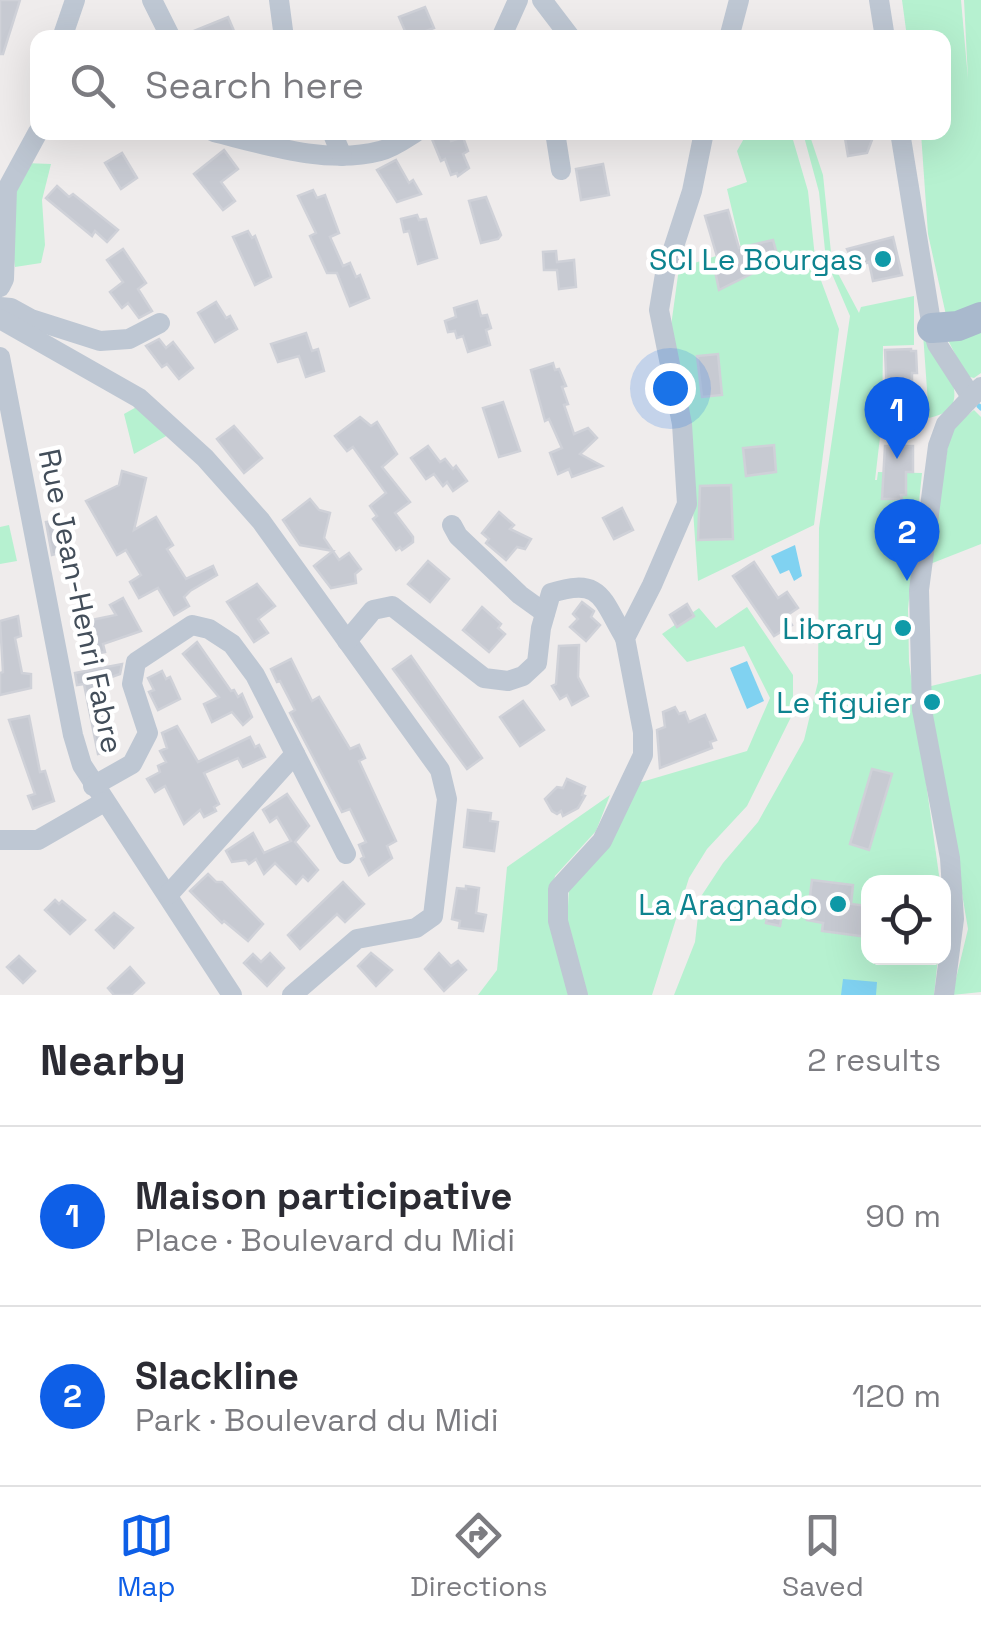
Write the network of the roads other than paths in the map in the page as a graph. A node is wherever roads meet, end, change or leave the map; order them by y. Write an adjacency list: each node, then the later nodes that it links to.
1 (74, 0): 8 (street)
2 (152, 0): 9 (street)
3 (280, 0): 10 (street)
4 (518, 0): 11 (street)
5 (542, 0): 12 (street)
6 (739, 0): 13 (street)
7 (879, 0): 14 (street)
8 (65, 30)
9 (167, 30)
10 (283, 30)
11 (505, 30)
12 (565, 30)
13 (730, 30)
14 (884, 30)
15 (34, 140): 24 (street)
16 (249, 140): 22 (street)
17 (335, 140): 22 (street)
18 (403, 140): 22 (street)
19 (556, 140): 23 (street)
20 (702, 140): 34 (street)
21 (901, 140): 29 (street)
22 (342, 156)
23 (561, 170)
24 (0, 287)
25 (0, 307): 28 (street)
26 (981, 317): 29 (main road)
27 (0, 319): 35 (street)
28 (160, 324)
29 (932, 328): 31 (street)
30 (0, 357): 37 (street, Rue Jean-Henri Fabre)
31 (975, 391): 44 (street)
32 (452, 525): 33 (street)
33 (546, 613): 34 (street); 35 (street)
34 (625, 638): 43 (street)
35 (347, 641): 42 (street)
36 (295, 754): 37 (street); 39 (street); 40 (street)
37 (98, 794): 38 (street); 40 (street, Rue Jean-Henri Fabre)
38 (0, 840)
39 (346, 854)
40 (169, 894): 41 (street, Rue Jean-Henri Fabre)
41 (232, 995)
42 (292, 995)
43 (578, 995)
44 (944, 995)

